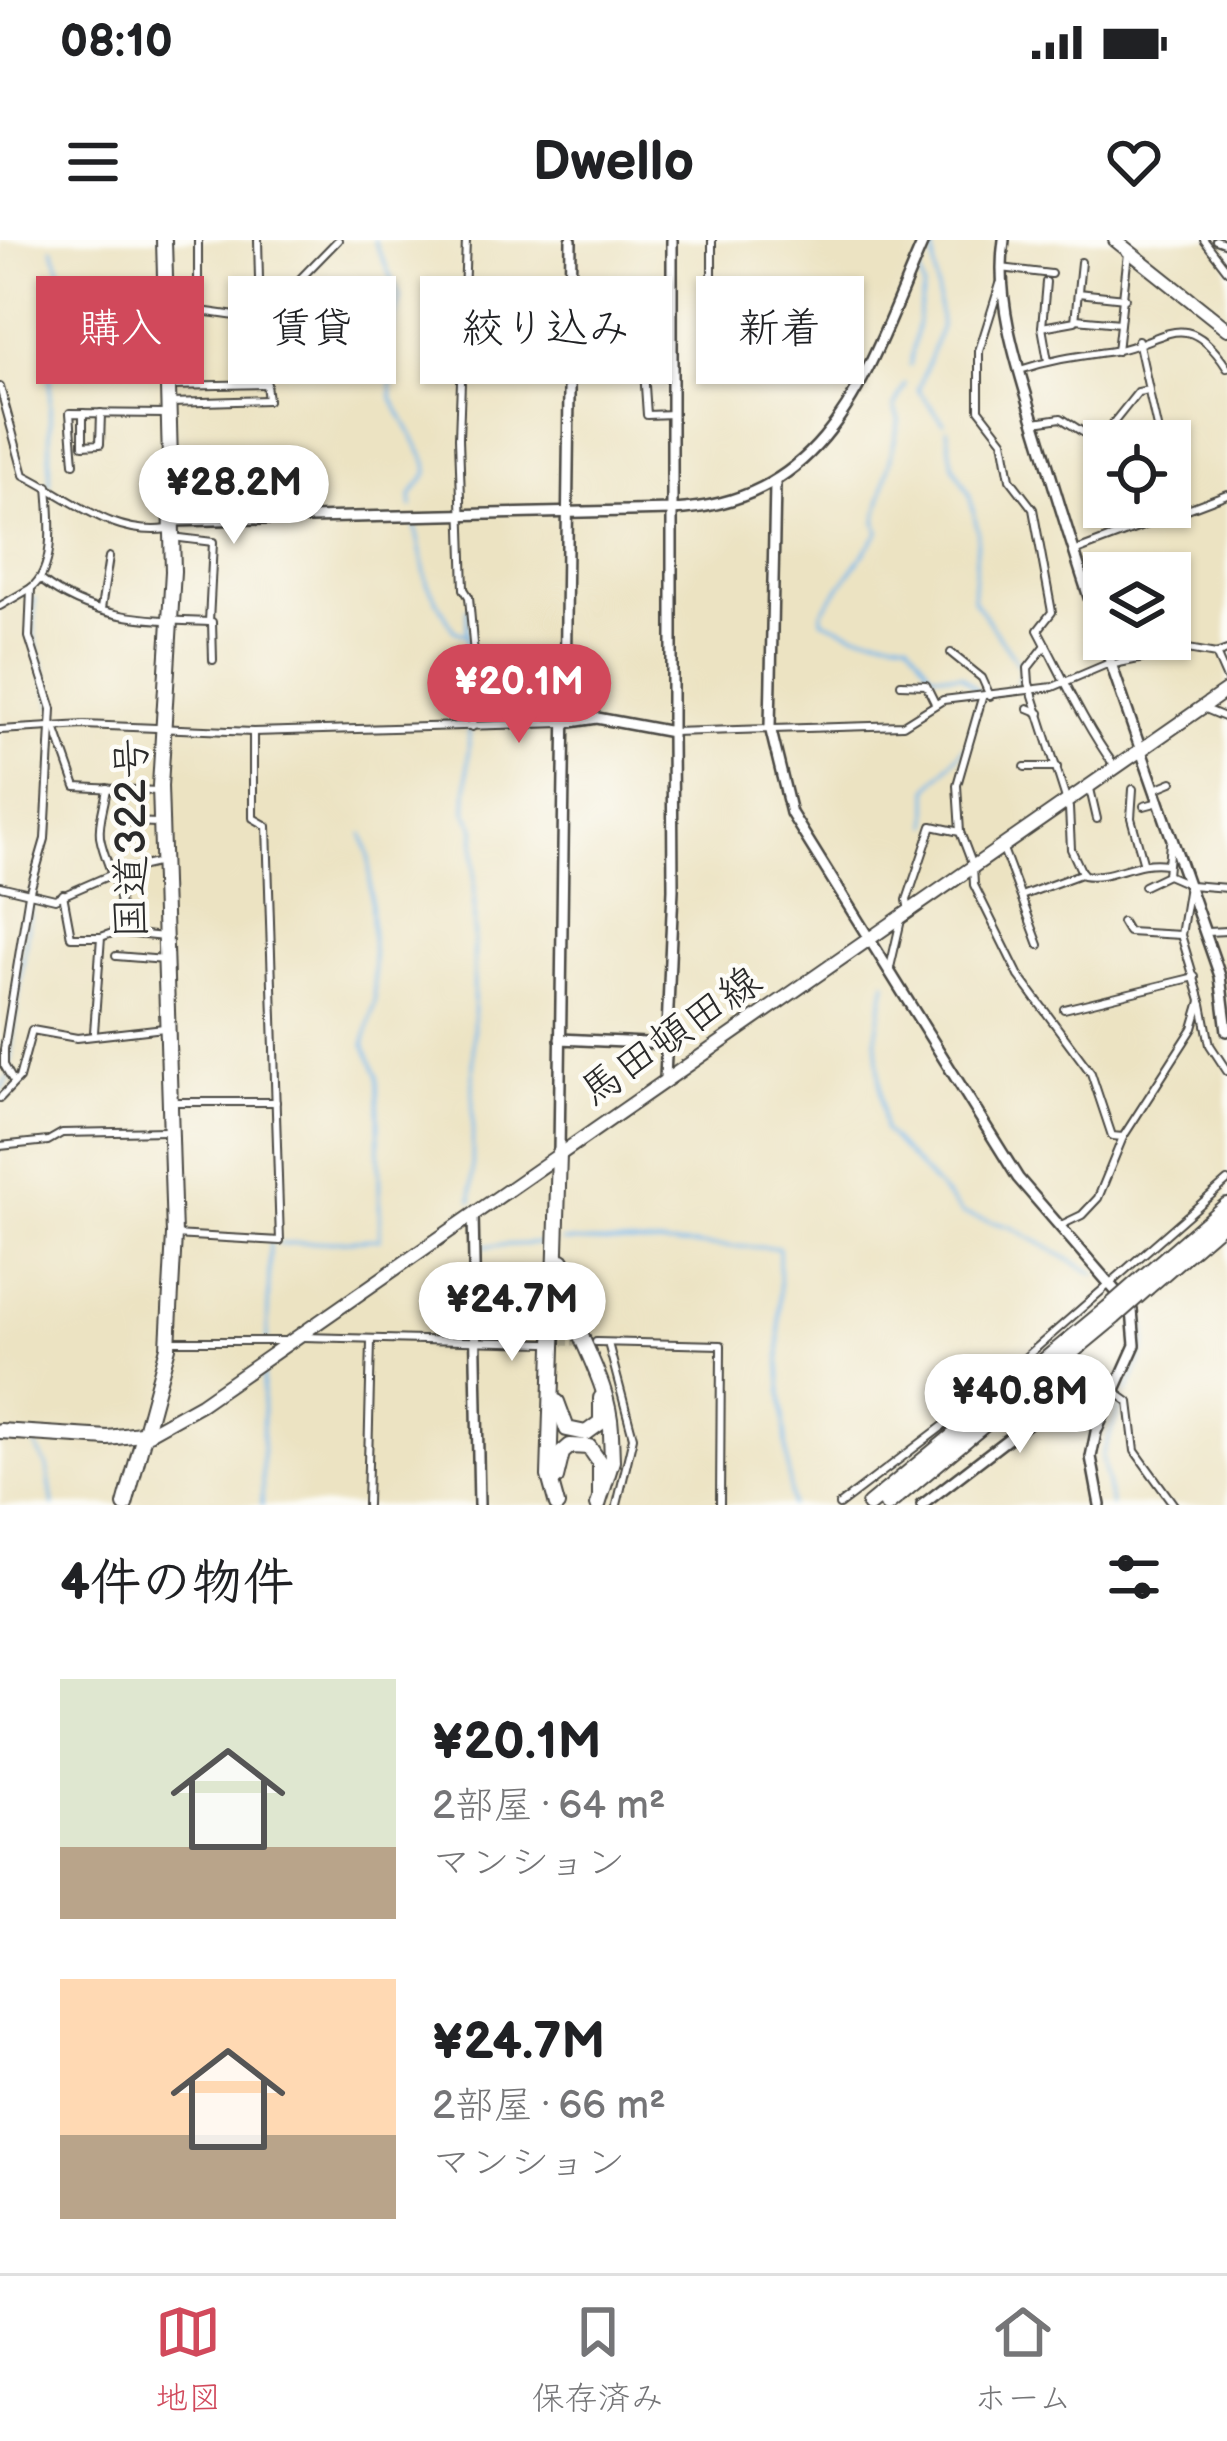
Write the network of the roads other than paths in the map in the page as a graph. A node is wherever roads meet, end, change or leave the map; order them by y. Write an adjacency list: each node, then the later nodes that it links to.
1 (164, 240): 19 (highway, 国道322号)
2 (198, 240): 20 (street)
3 (258, 240): 21 (street)
4 (338, 240): 22 (street)
5 (466, 240): 58 (street)
6 (571, 240): 23 (street)
7 (672, 240): 24 (street)
8 (712, 240): 25 (street)
9 (924, 240): 52 (street)
10 (1004, 240): 17 (street)
11 (1115, 240): 15 (main road)
12 (1204, 240): 18 (street)
13 (1216, 240): 14 (street)
14 (1227, 244)
15 (1128, 250): 28 (street); 32 (main road)
16 (1081, 262): 27 (street)
17 (1001, 268): 26 (street); 31 (street)
18 (1227, 270)
19 (163, 276)
20 (198, 276)
21 (261, 276)
22 (303, 276)
23 (571, 276)
24 (671, 276)
25 (712, 276)
26 (1002, 282): 37 (street); 69 (street)
27 (1078, 293): 28 (street); 29 (street)
28 (1125, 298): 30 (street)
29 (1076, 319): 30 (street); 31 (street)
30 (1121, 323): 34 (street)
31 (1042, 327): 35 (street)
32 (1227, 329)
33 (1138, 340): 34 (street); 36 (street); 44 (street)
34 (1117, 351): 35 (street)
35 (1048, 361): 37 (street)
36 (1227, 368)
37 (1020, 370): 50 (street)
38 (267, 384): 42 (street); 45 (street)
39 (569, 384): 57 (street)
40 (645, 384): 48 (street)
41 (672, 384): 48 (street)
42 (167, 386): 45 (highway, 国道322号)
43 (0, 387): 53 (street)
44 (1149, 391): 49 (street); 50 (street)
45 (168, 409): 47 (street); 60 (highway, 国道322号)
46 (83, 413): 47 (street); 47 (street); 51 (street)
47 (101, 413)
48 (673, 414): 56 (street)
49 (1155, 420)
50 (1035, 422): 61 (street)
51 (74, 463)
52 (775, 484): 56 (street); 89 (street)
53 (48, 486): 60 (street); 63 (street)
54 (1227, 494): 55 (street)
55 (1191, 509)
56 (673, 510): 57 (street); 93 (street)
57 (567, 512): 58 (street); 86 (street)
58 (461, 514): 60 (street); 88 (street)
59 (1130, 528): 61 (street)
60 (172, 529): 67 (highway, 国道322号); 68 (street)
61 (1072, 552): 74 (street)
62 (110, 557): 66 (street)
63 (42, 581): 64 (street); 66 (street)
64 (31, 588): 65 (street); 91 (street)
65 (0, 607)
66 (101, 609): 67 (street)
67 (170, 620): 68 (street); 87 (highway, 国道322号)
68 (208, 622): 73 (street)
69 (1046, 645): 76 (street); 78 (street)
70 (1227, 650): 72 (street)
71 (951, 653): 80 (street)
72 (1216, 654): 74 (street); 75 (street)
73 (213, 660)
74 (1110, 664): 76 (street); 94 (street)
75 (1227, 679)
76 (1070, 682): 78 (street); 97 (street)
77 (901, 683): 81 (street)
78 (1031, 688): 80 (street); 84 (street)
79 (1227, 690): 82 (main road, 馬田頓田線)
80 (983, 697): 81 (street); 110 (street)
81 (935, 703): 89 (street)
82 (1202, 707): 85 (street); 94 (main road, 馬田頓田線)
83 (1028, 708): 84 (street)
84 (1040, 713): 95 (street)
85 (1227, 718)
86 (564, 723): 88 (street); 93 (street); 146 (street)
87 (165, 727): 91 (street); 92 (street); 103 (highway, 国道322号)
88 (469, 727): 92 (street)
89 (770, 727): 93 (street); 135 (street)
90 (0, 730): 91 (street)
91 (52, 730): 100 (street); 124 (street)
92 (253, 732): 153 (street)
93 (672, 732): 147 (street)
94 (1140, 751): 97 (main road, 馬田頓田線); 102 (street)
95 (1057, 766): 96 (street); 104 (street)
96 (1025, 767)
97 (1116, 767): 99 (main road, 馬田頓田線)
98 (1172, 782): 102 (street)
99 (1089, 785): 104 (main road, 馬田頓田線); 107 (street)
100 (107, 788): 103 (street); 118 (street)
101 (1133, 789): 113 (street)
102 (1155, 789): 105 (street)
103 (160, 791): 109 (highway, 国道322号)
104 (1066, 801): 112 (main road, 馬田頓田線); 117 (street)
105 (1160, 802): 106 (street); 111 (street)
106 (1144, 806)
107 (1097, 819)
108 (132, 823): 109 (street)
109 (161, 824): 114 (highway, 国道322号)
110 (960, 832): 116 (street); 127 (street)
111 (1173, 838): 115 (street); 120 (street)
112 (1002, 846): 116 (main road, 馬田頓田線); 126 (street)
113 (1143, 861): 115 (street); 117 (street)
114 (161, 862): 118 (street); 134 (highway, 国道322号)
115 (1166, 864): 119 (street)
116 (973, 866): 127 (main road, 馬田頓田線); 155 (street)
117 (1083, 873): 126 (street)
118 (113, 875): 125 (street); 130 (street)
119 (1167, 875): 120 (street); 122 (street)
120 (1190, 885): 123 (street); 131 (street); 132 (street)
121 (0, 886): 124 (street)
122 (1144, 886)
123 (1227, 888)
124 (31, 894): 125 (street); 149 (street)
125 (63, 894): 133 (street)
126 (1021, 896): 136 (street)
127 (905, 914): 135 (main road, 馬田頓田線); 139 (street)
128 (1122, 922): 132 (street)
129 (1227, 931): 131 (street)
130 (115, 932): 133 (street); 134 (street)
131 (1205, 932): 144 (street)
132 (1181, 935): 140 (street)
133 (101, 937): 145 (street)
134 (164, 937): 138 (highway, 国道322号)
135 (869, 939): 139 (street); 150 (main road, 馬田頓田線)
136 (1039, 945)
137 (116, 956): 138 (street)
138 (165, 960): 143 (highway, 国道322号)
139 (888, 977): 162 (street)
140 (1195, 977): 141 (street); 142 (street)
141 (1201, 1001): 148 (street); 155 (street)
142 (1064, 1009)
143 (167, 1027): 145 (street); 152 (highway, 国道322号)
144 (1227, 1031)
145 (94, 1032): 149 (street)
146 (560, 1039): 147 (street); 157 (street)
147 (668, 1044): 150 (street)
148 (1227, 1071)
149 (10, 1075): 151 (street)
150 (665, 1079): 157 (main road, 馬田頓田線)
151 (0, 1099)
152 (169, 1102): 153 (street); 154 (highway, 国道322号)
153 (276, 1102): 163 (street)
154 (170, 1131): 156 (street); 163 (highway, 国道322号)
155 (1123, 1136): 162 (street)
156 (0, 1146)
157 (559, 1154): 160 (main road, 馬田頓田線); 174 (highway); 176 (highway)
158 (1227, 1180): 164 (street)
159 (1227, 1205): 165 (highway)
160 (473, 1214): 167 (main road, 馬田頓田線); 173 (street)
161 (1227, 1220): 165 (highway)
162 (1059, 1226): 164 (street)
163 (174, 1235): 168 (highway, 国道322号)
164 (1108, 1281): 177 (street); 188 (street)
165 (1144, 1283): 166 (highway, bridge)
166 (1111, 1312): 189 (highway); 190 (highway)
167 (293, 1339): 168 (street); 169 (street); 180 (main road, 馬田頓田線)
168 (169, 1341): 180 (highway, 国道322号)
169 (370, 1341): 173 (street); 184 (street)
170 (596, 1342): 172 (street)
171 (545, 1343): 173 (street)
172 (608, 1343): 186 (street); 187 (street)
173 (478, 1344): 185 (street)
174 (602, 1381): 176 (highway); 182 (highway)
175 (1060, 1382): 178 (street)
176 (553, 1385): 181 (highway)
177 (1115, 1392): 178 (street); 192 (street); 193 (street)
178 (1065, 1395): 191 (street)
179 (0, 1431): 180 (highway)
180 (149, 1433): 183 (highway, 国道322号)
181 (556, 1500): 182 (highway)
182 (599, 1500)
183 (125, 1505)
184 (368, 1505)
185 (479, 1505)
186 (617, 1505)
187 (720, 1505)
188 (839, 1505)
189 (866, 1505)
190 (887, 1505)
191 (922, 1505)
192 (1100, 1505)
193 (1174, 1505)

